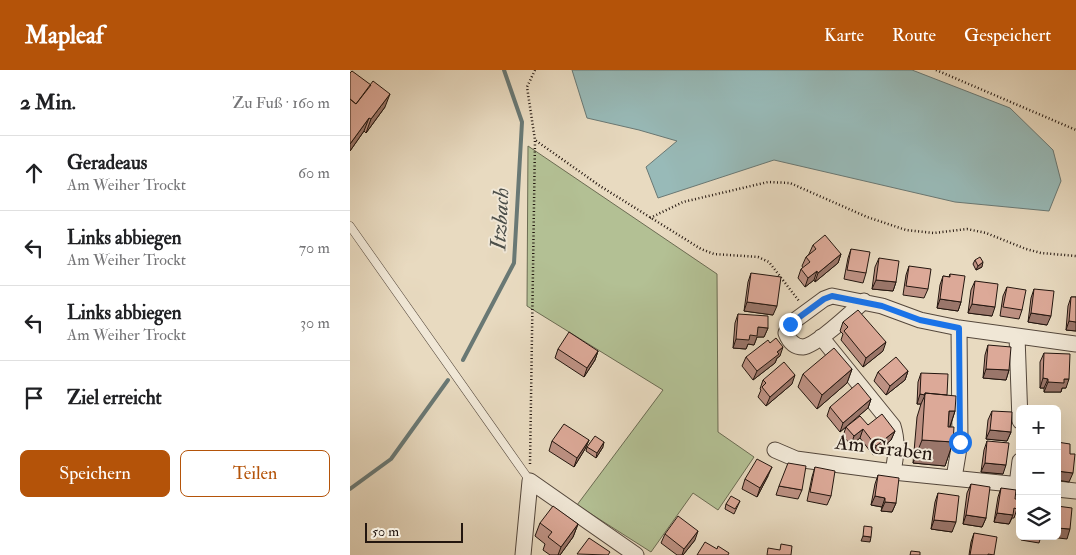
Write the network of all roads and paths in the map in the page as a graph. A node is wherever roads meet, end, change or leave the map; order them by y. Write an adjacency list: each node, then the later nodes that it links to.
1 (535, 70): 4 (path)
2 (936, 70): 3 (path)
3 (1076, 130)
4 (535, 140): 5 (path); 18 (path)
5 (650, 218): 7 (path); 9 (path)
6 (350, 226): 18 (lane)
7 (1076, 256)
8 (864, 302): 9 (street); 10 (street); 12 (street)
9 (807, 311): 12 (street)
10 (959, 328): 11 (street); 17 (street)
11 (1017, 336): 13 (street); 14 (street)
12 (821, 337): 16 (street)
13 (1076, 344)
14 (1019, 405)
15 (775, 450): 16 (street, Am Graben)
16 (893, 472): 17 (street, Am Graben)
17 (954, 478): 19 (street, Am Graben)
18 (530, 482): 22 (street); 23 (street)
19 (1016, 485)
20 (1061, 489): 21 (street)
21 (1076, 491)
22 (523, 555)
23 (636, 555)

